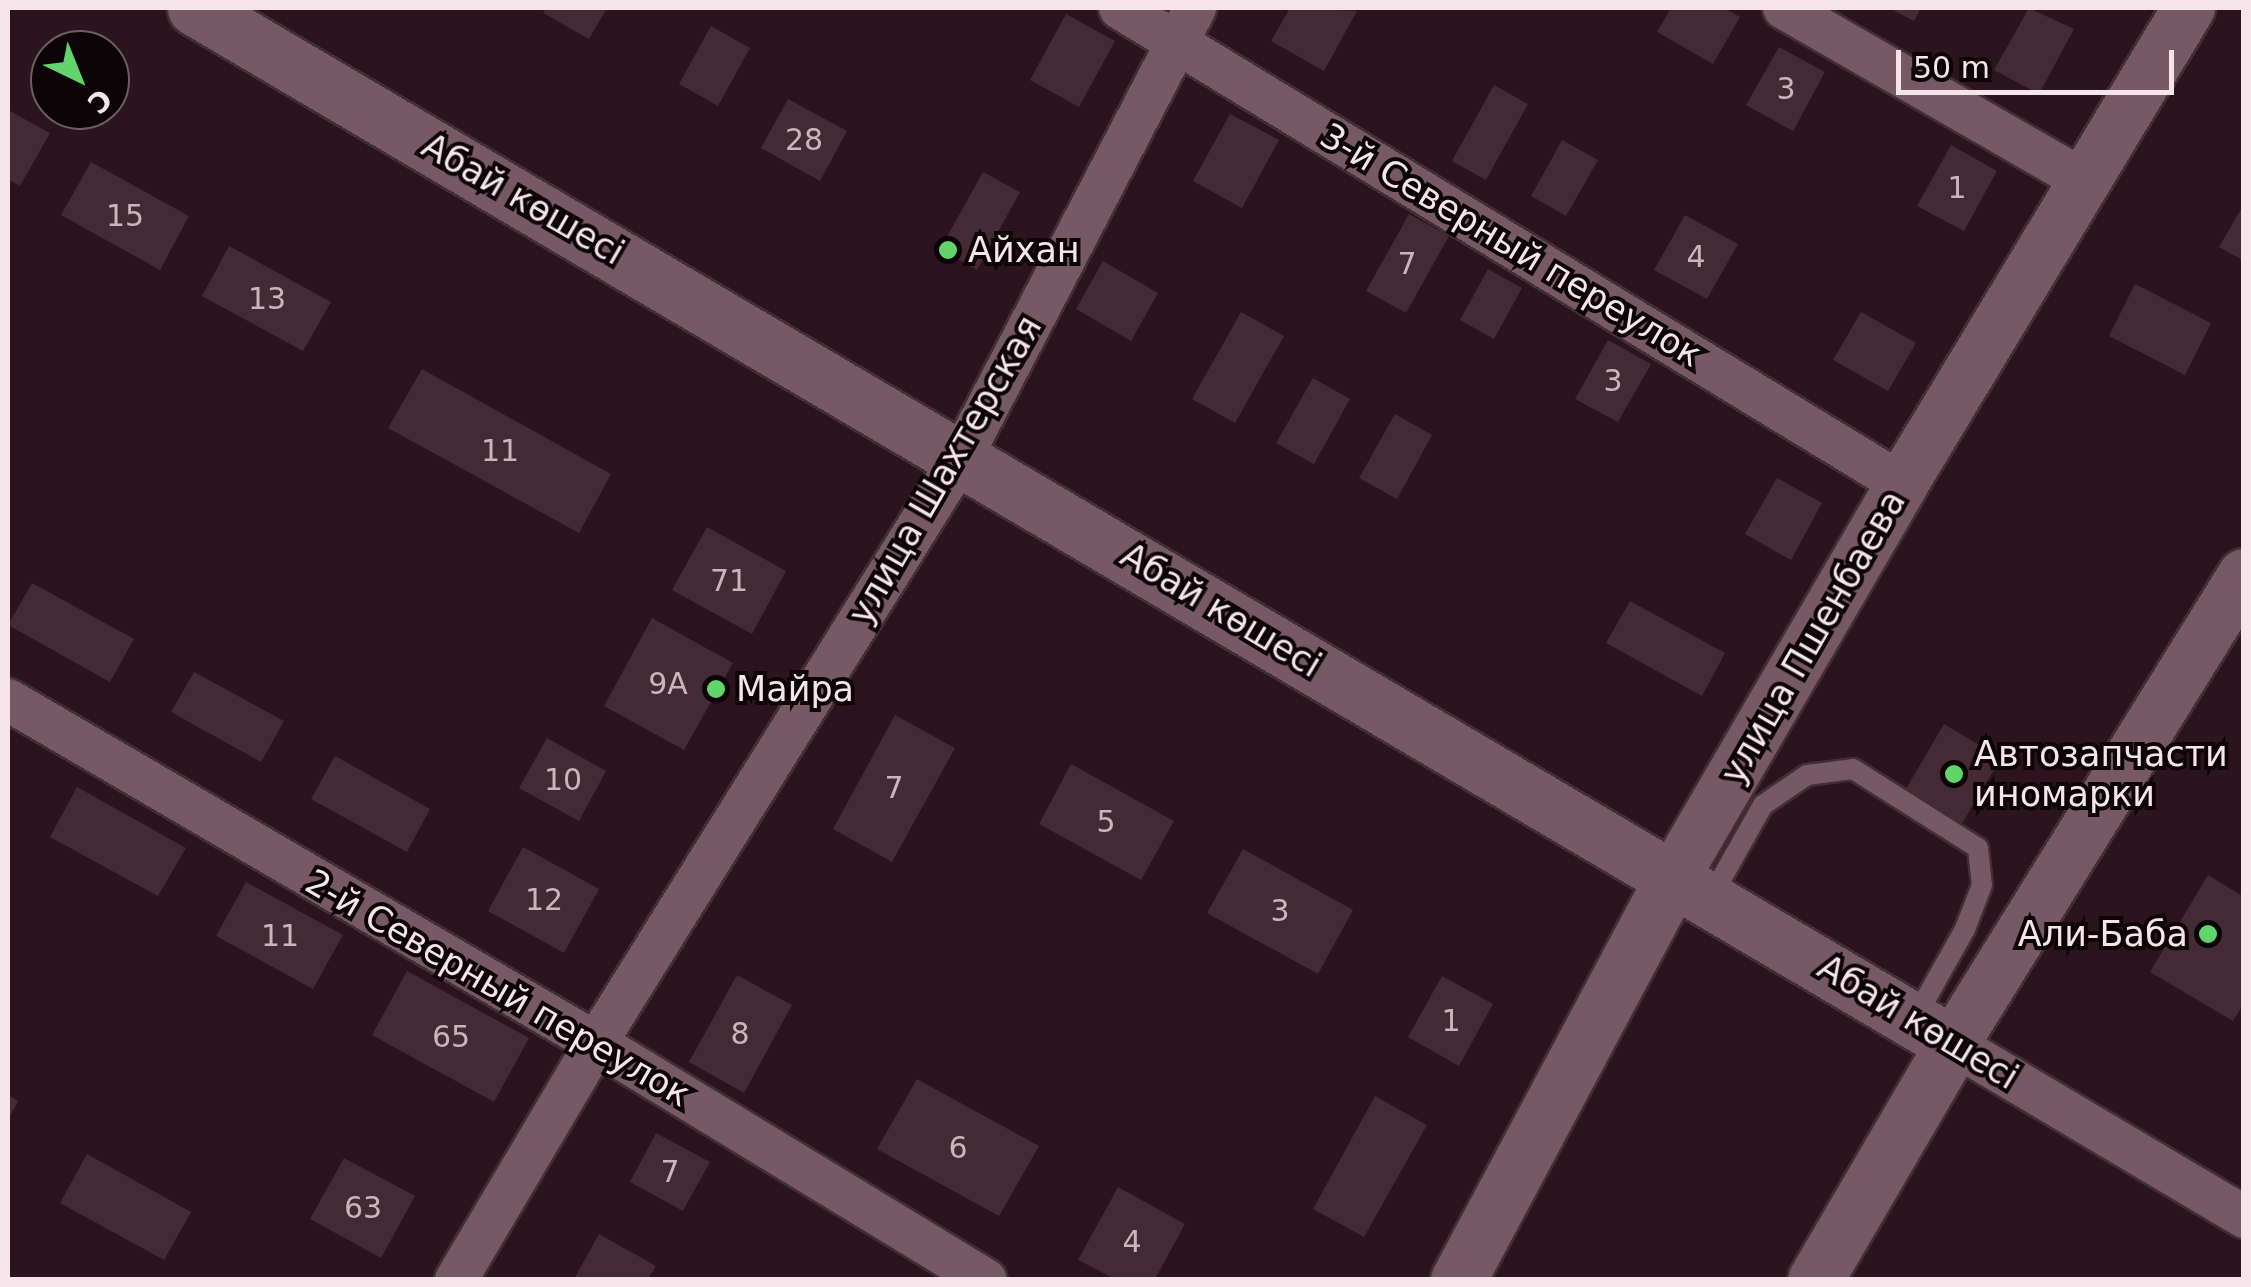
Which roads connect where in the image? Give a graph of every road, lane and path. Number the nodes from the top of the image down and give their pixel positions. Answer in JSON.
{"nodes":[{"id":1,"x":195,"y":8,"type":"edge"},
{"id":2,"x":1120,"y":8,"type":"edge"},
{"id":3,"x":1784,"y":8,"type":"edge"},
{"id":4,"x":2189,"y":8,"type":"edge"},
{"id":5,"x":252,"y":22,"type":"edge"},
{"id":6,"x":1186,"y":24,"type":"edge"},
{"id":7,"x":2083,"y":180,"type":"junction"},
{"id":8,"x":962,"y":456,"type":"junction"},
{"id":9,"x":1902,"y":484,"type":"junction"},
{"id":10,"x":2244,"y":574,"type":"edge"},
{"id":11,"x":8,"y":700,"type":"edge"},
{"id":12,"x":1692,"y":888,"type":"junction"},
{"id":13,"x":1934,"y":1031,"type":"junction"},
{"id":14,"x":596,"y":1043,"type":"junction"},
{"id":15,"x":2244,"y":1217,"type":"edge"},
{"id":16,"x":456,"y":1280,"type":"edge"},
{"id":17,"x":986,"y":1280,"type":"edge"},
{"id":18,"x":1458,"y":1280,"type":"edge"},
{"id":19,"x":1815,"y":1280,"type":"edge"}],
"edges":[{"from":1,"to":5,"type":"main road","name":"Абай көшесі"},
{"from":2,"to":6,"type":"street","name":"3-й Северный переулок"},
{"from":3,"to":7,"type":"street"},
{"from":4,"to":7,"type":"street","name":"улица Пшенбаева"},
{"from":5,"to":8,"type":"main road","name":"Абай көшесі"},
{"from":6,"to":8,"type":"street","name":"улица Шахтерская"},
{"from":6,"to":9,"type":"street","name":"3-й Северный переулок"},
{"from":7,"to":9,"type":"street","name":"улица Пшенбаева"},
{"from":8,"to":12,"type":"main road","name":"Абай көшесі"},
{"from":8,"to":14,"type":"street","name":"улица Шахтерская"},
{"from":9,"to":12,"type":"street","name":"улица Пшенбаева"},
{"from":10,"to":13,"type":"street"},
{"from":11,"to":14,"type":"street","name":"2-й Северный переулок"},
{"from":12,"to":13,"type":"main road","name":"Абай көшесі"},
{"from":12,"to":13,"type":"lane"},
{"from":12,"to":18,"type":"main road","name":"улица Пшенбаева"},
{"from":13,"to":15,"type":"street","name":"Абай көшесі"},
{"from":13,"to":19,"type":"main road"},
{"from":14,"to":16,"type":"street","name":"улица Шахтерская"},
{"from":14,"to":17,"type":"street","name":"2-й Северный переулок"}]}
